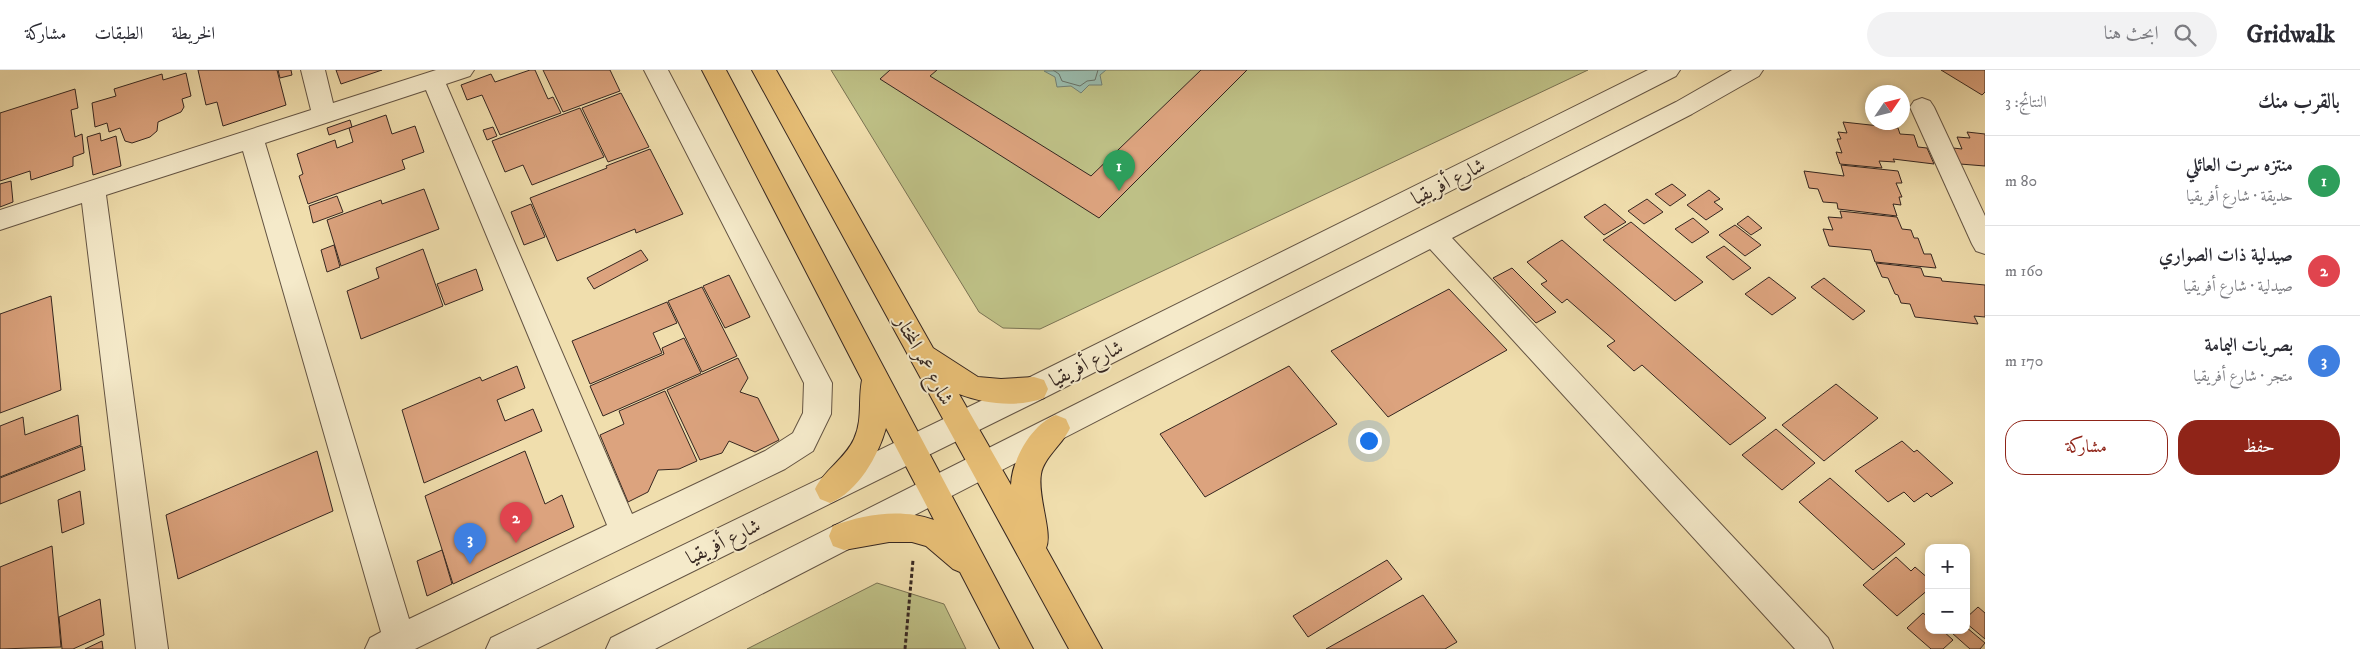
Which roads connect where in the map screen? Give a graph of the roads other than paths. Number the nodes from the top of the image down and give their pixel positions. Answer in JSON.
{"nodes":[{"id":1,"x":313,"y":70,"type":"edge"},
{"id":2,"x":462,"y":70,"type":"edge"},
{"id":3,"x":656,"y":70,"type":"edge"},
{"id":4,"x":714,"y":70,"type":"edge"},
{"id":5,"x":764,"y":70,"type":"edge"},
{"id":6,"x":1668,"y":70,"type":"edge"},
{"id":7,"x":1751,"y":70,"type":"edge"},
{"id":8,"x":433,"y":80,"type":"junction"},
{"id":9,"x":1922,"y":107,"type":"dead end"},
{"id":10,"x":324,"y":115,"type":"junction"},
{"id":11,"x":251,"y":138,"type":"junction"},
{"id":12,"x":94,"y":190,"type":"junction"},
{"id":13,"x":0,"y":220,"type":"edge"},
{"id":14,"x":1434,"y":236,"type":"junction"},
{"id":15,"x":1985,"y":244,"type":"edge"},
{"id":16,"x":909,"y":331,"type":"junction"},
{"id":17,"x":875,"y":378,"type":"junction"},
{"id":18,"x":1034,"y":389,"type":"junction"},
{"id":19,"x":961,"y":425,"type":"junction"},
{"id":20,"x":1056,"y":428,"type":"junction"},
{"id":21,"x":912,"y":449,"type":"junction"},
{"id":22,"x":983,"y":465,"type":"junction"},
{"id":23,"x":830,"y":489,"type":"junction"},
{"id":24,"x":933,"y":490,"type":"junction"},
{"id":25,"x":625,"y":532,"type":"junction"},
{"id":26,"x":844,"y":536,"type":"junction"},
{"id":27,"x":1038,"y":562,"type":"junction"},
{"id":28,"x":979,"y":578,"type":"junction"},
{"id":29,"x":390,"y":644,"type":"edge"},
{"id":30,"x":152,"y":649,"type":"edge"},
{"id":31,"x":502,"y":649,"type":"edge"},
{"id":32,"x":622,"y":649,"type":"edge"},
{"id":33,"x":1017,"y":649,"type":"edge"},
{"id":34,"x":1086,"y":649,"type":"edge"},
{"id":35,"x":1817,"y":649,"type":"edge"}],
"edges":[{"from":1,"to":10,"type":"street"},
{"from":2,"to":8,"type":"street"},
{"from":3,"to":25,"type":"street"},
{"from":4,"to":17,"type":"main road"},
{"from":5,"to":16,"type":"main road","name":"شارع عمر المختار"},
{"from":6,"to":18,"type":"street","name":"شارع أفريقيا"},
{"from":7,"to":14,"type":"street"},
{"from":8,"to":10,"type":"street"},
{"from":8,"to":25,"type":"street"},
{"from":9,"to":15,"type":"street"},
{"from":10,"to":11,"type":"street"},
{"from":11,"to":12,"type":"street"},
{"from":11,"to":29,"type":"street"},
{"from":12,"to":13,"type":"street"},
{"from":12,"to":30,"type":"street"},
{"from":14,"to":20,"type":"street"},
{"from":14,"to":35,"type":"street"},
{"from":16,"to":18,"type":"main road"},
{"from":16,"to":19,"type":"main road","name":"شارع عمر المختار"},
{"from":17,"to":21,"type":"main road"},
{"from":17,"to":23,"type":"main road"},
{"from":18,"to":19,"type":"street","name":"شارع أفريقيا"},
{"from":19,"to":21,"type":"street","name":"شارع أفريقيا"},
{"from":19,"to":22,"type":"main road","name":"شارع عمر المختار"},
{"from":20,"to":22,"type":"street"},
{"from":20,"to":27,"type":"main road"},
{"from":21,"to":23,"type":"street","name":"شارع أفريقيا"},
{"from":21,"to":24,"type":"main road"},
{"from":22,"to":24,"type":"street"},
{"from":22,"to":27,"type":"main road","name":"شارع عمر المختار"},
{"from":23,"to":31,"type":"street","name":"شارع أفريقيا"},
{"from":24,"to":26,"type":"street"},
{"from":24,"to":28,"type":"main road"},
{"from":25,"to":29,"type":"street"},
{"from":26,"to":28,"type":"main road"},
{"from":26,"to":32,"type":"street"},
{"from":27,"to":34,"type":"main road","name":"شارع عمر المختار"},
{"from":28,"to":33,"type":"main road"}]}
